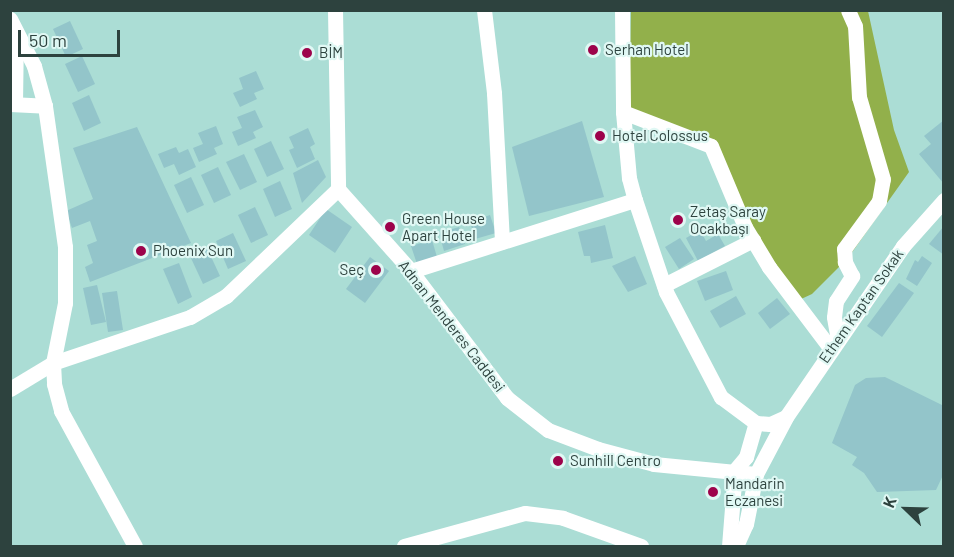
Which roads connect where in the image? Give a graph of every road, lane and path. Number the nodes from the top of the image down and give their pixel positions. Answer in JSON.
{"nodes":[{"id":1,"x":335,"y":10,"type":"edge"},
{"id":2,"x":484,"y":10,"type":"edge"},
{"id":3,"x":622,"y":10,"type":"edge"},
{"id":4,"x":848,"y":10,"type":"edge"},
{"id":5,"x":13,"y":24,"type":"edge"},
{"id":6,"x":13,"y":104,"type":"edge"},
{"id":7,"x":45,"y":106,"type":"junction"},
{"id":8,"x":623,"y":112,"type":"junction"},
{"id":9,"x":338,"y":189,"type":"junction"},
{"id":10,"x":635,"y":200,"type":"junction"},
{"id":11,"x":944,"y":200,"type":"edge"},
{"id":12,"x":753,"y":240,"type":"junction"},
{"id":13,"x":502,"y":242,"type":"junction"},
{"id":14,"x":411,"y":270,"type":"junction"},
{"id":15,"x":664,"y":285,"type":"junction"},
{"id":16,"x":835,"y":345,"type":"junction"},
{"id":17,"x":54,"y":363,"type":"junction"},
{"id":18,"x":10,"y":389,"type":"edge"},
{"id":19,"x":786,"y":417,"type":"junction"},
{"id":20,"x":756,"y":423,"type":"junction"},
{"id":21,"x":735,"y":470,"type":"junction"},
{"id":22,"x":756,"y":474,"type":"junction"},
{"id":23,"x":135,"y":546,"type":"edge"},
{"id":24,"x":404,"y":546,"type":"edge"},
{"id":25,"x":641,"y":546,"type":"edge"},
{"id":26,"x":729,"y":546,"type":"edge"},
{"id":27,"x":736,"y":546,"type":"edge"}],
"edges":[{"from":1,"to":9,"type":"street"},
{"from":2,"to":13,"type":"street"},
{"from":3,"to":8,"type":"street"},
{"from":4,"to":16,"type":"street"},
{"from":5,"to":6,"type":"street"},
{"from":5,"to":7,"type":"street"},
{"from":6,"to":7,"type":"street"},
{"from":7,"to":17,"type":"street"},
{"from":8,"to":10,"type":"street"},
{"from":8,"to":12,"type":"street"},
{"from":9,"to":14,"type":"street","name":"Adnan Menderes Caddesi"},
{"from":9,"to":17,"type":"street"},
{"from":10,"to":13,"type":"street"},
{"from":10,"to":15,"type":"street"},
{"from":11,"to":16,"type":"street","name":"Ethem Kaptan Sokak"},
{"from":12,"to":15,"type":"street"},
{"from":12,"to":16,"type":"street"},
{"from":13,"to":14,"type":"street"},
{"from":14,"to":21,"type":"street","name":"Adnan Menderes Caddesi"},
{"from":15,"to":20,"type":"street"},
{"from":16,"to":19,"type":"street","name":"Ethem Kaptan Sokak"},
{"from":17,"to":18,"type":"street"},
{"from":17,"to":23,"type":"street"},
{"from":19,"to":20,"type":"street"},
{"from":19,"to":22,"type":"street","name":"Ethem Kaptan Sokak"},
{"from":20,"to":21,"type":"street"},
{"from":21,"to":22,"type":"street","name":"Adnan Menderes Caddesi"},
{"from":21,"to":26,"type":"street"},
{"from":22,"to":27,"type":"street","name":"Ethem Kaptan Sokak"},
{"from":24,"to":25,"type":"street"}]}
